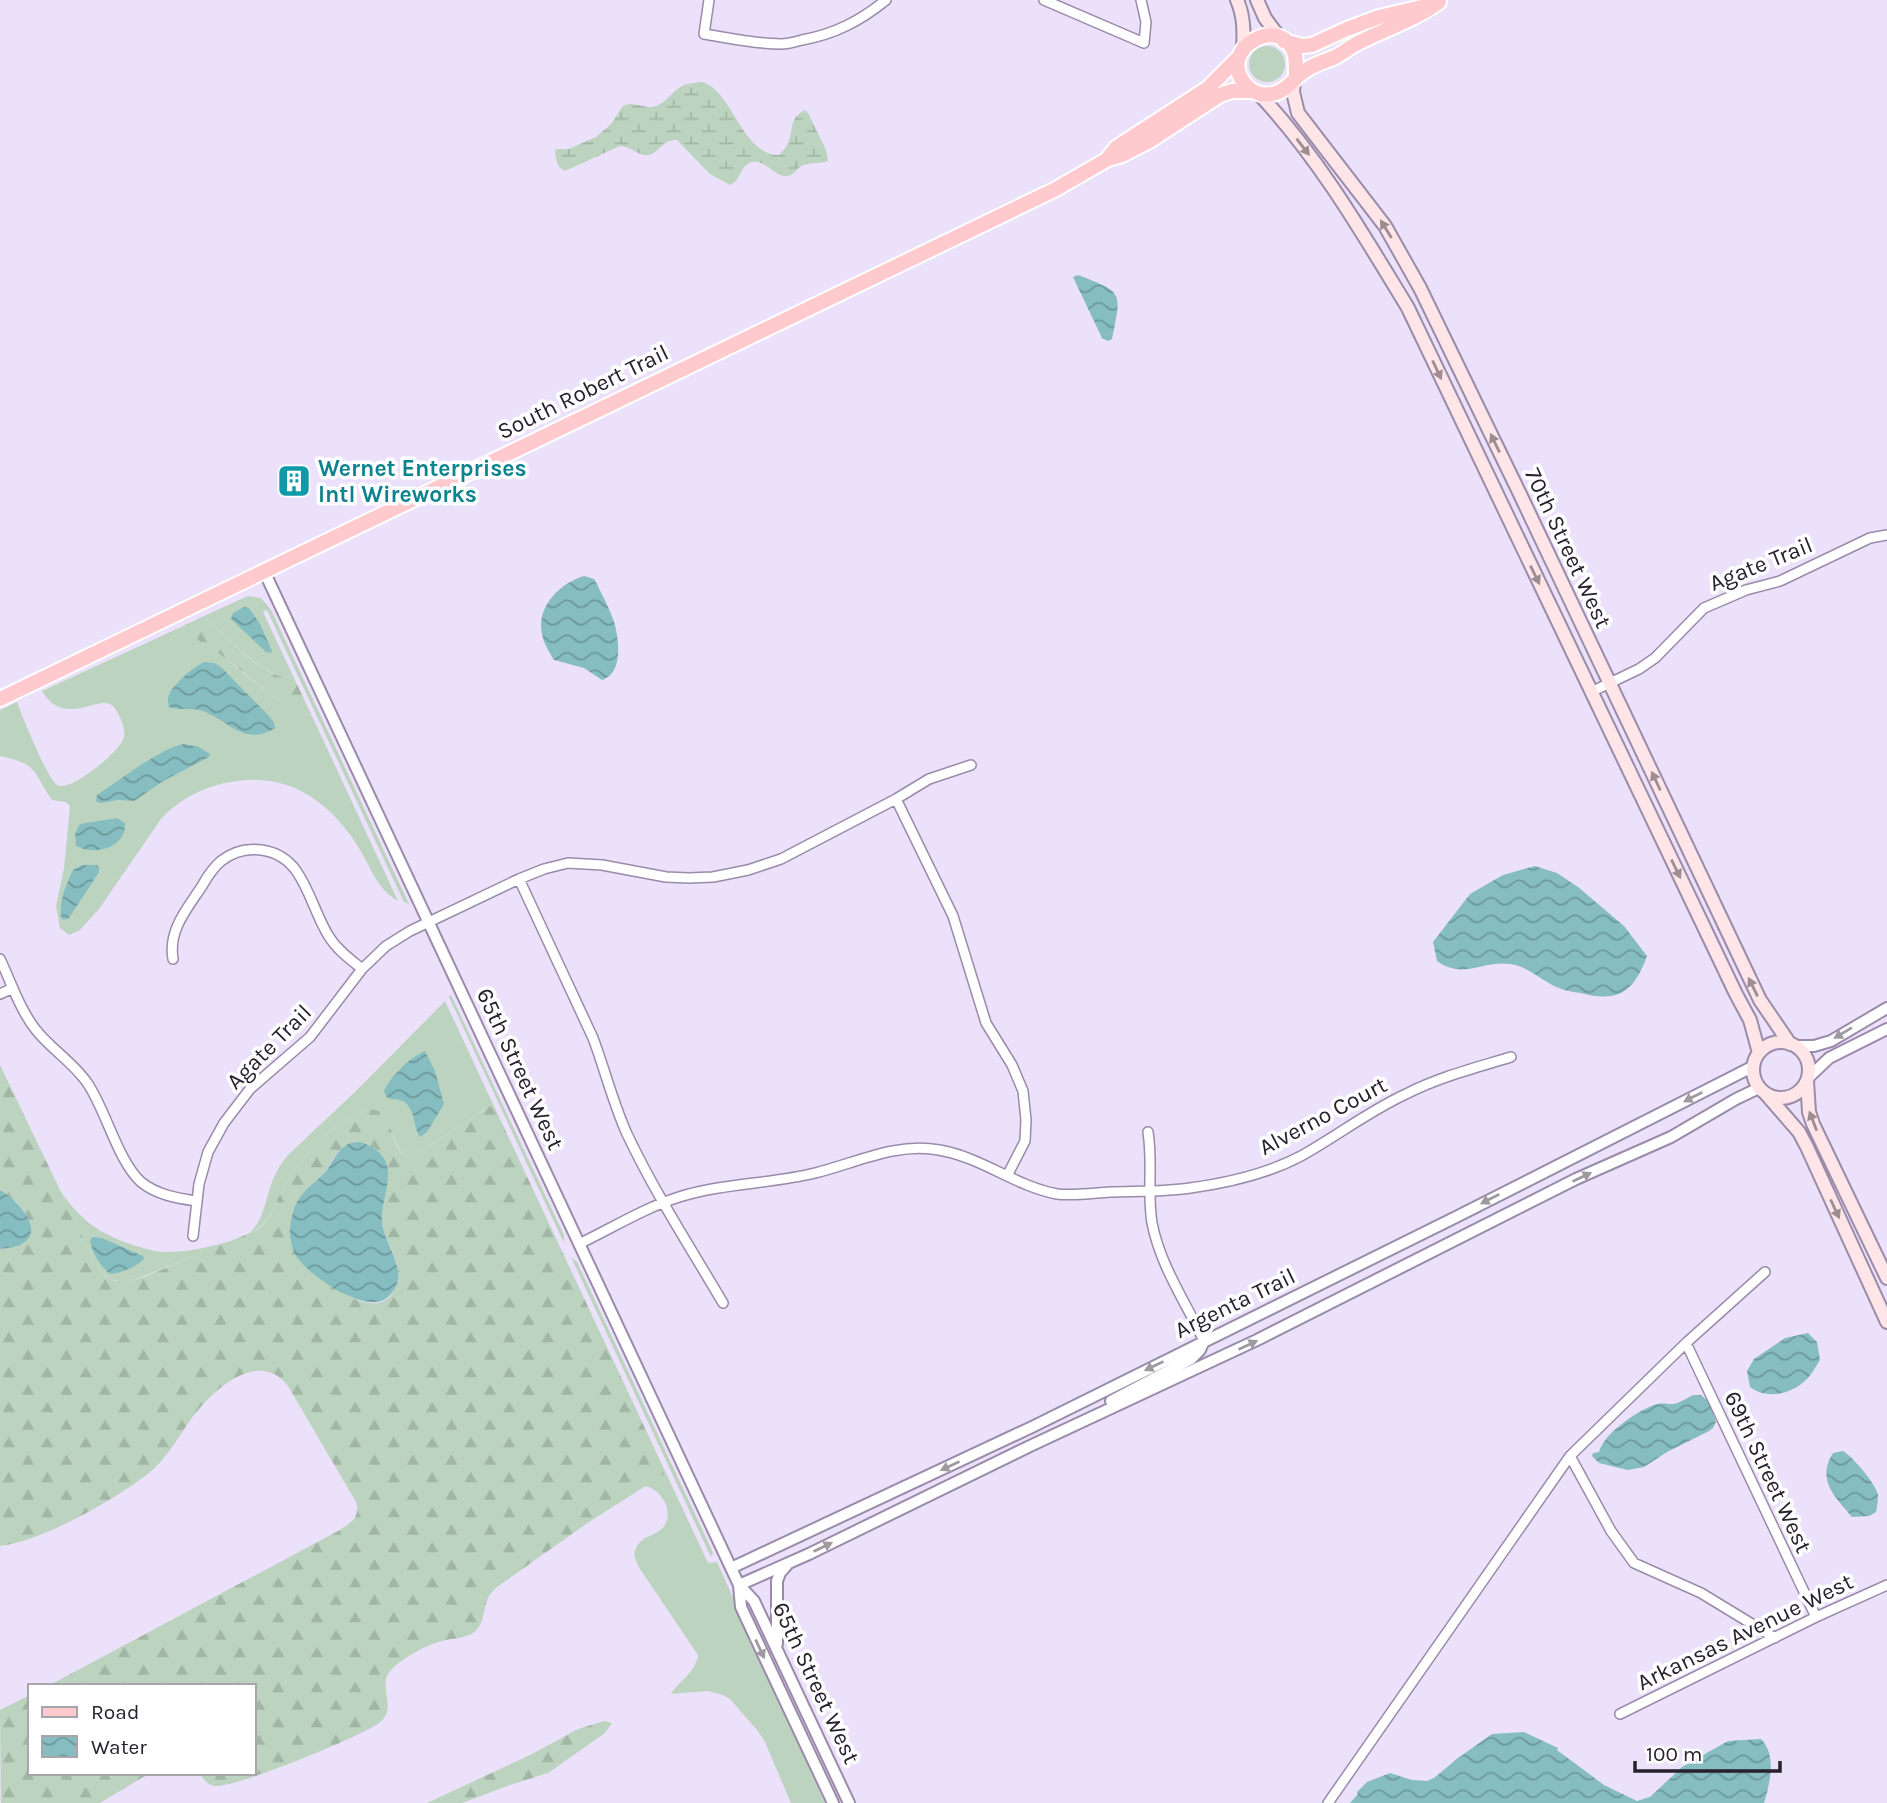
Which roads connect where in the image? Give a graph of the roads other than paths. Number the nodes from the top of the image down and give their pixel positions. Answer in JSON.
{"nodes":[{"id":1,"x":709,"y":0,"type":"edge"},
{"id":2,"x":886,"y":0,"type":"edge"},
{"id":3,"x":1044,"y":0,"type":"edge"},
{"id":4,"x":1141,"y":0,"type":"edge"},
{"id":5,"x":1237,"y":0,"type":"edge"},
{"id":6,"x":1257,"y":0,"type":"edge"},
{"id":7,"x":1442,"y":1,"type":"edge"},
{"id":8,"x":1282,"y":39,"type":"junction"},
{"id":9,"x":1241,"y":53,"type":"junction"},
{"id":10,"x":1295,"y":79,"type":"junction"},
{"id":11,"x":1255,"y":92,"type":"junction"},
{"id":12,"x":1108,"y":159,"type":"junction"},
{"id":13,"x":1887,"y":535,"type":"edge"},
{"id":14,"x":264,"y":571,"type":"junction"},
{"id":15,"x":1610,"y":684,"type":"junction"},
{"id":16,"x":1591,"y":692,"type":"junction"},
{"id":17,"x":0,"y":699,"type":"edge"},
{"id":18,"x":971,"y":765,"type":"dead end"},
{"id":19,"x":896,"y":799,"type":"junction"},
{"id":20,"x":519,"y":879,"type":"junction"},
{"id":21,"x":428,"y":923,"type":"junction"},
{"id":22,"x":0,"y":959,"type":"edge"},
{"id":23,"x":173,"y":959,"type":"dead end"},
{"id":24,"x":362,"y":969,"type":"junction"},
{"id":25,"x":13,"y":988,"type":"junction"},
{"id":26,"x":0,"y":994,"type":"edge"},
{"id":27,"x":1887,"y":1008,"type":"edge"},
{"id":28,"x":1887,"y":1029,"type":"edge"},
{"id":29,"x":1793,"y":1045,"type":"junction"},
{"id":30,"x":1759,"y":1053,"type":"junction"},
{"id":31,"x":1511,"y":1056,"type":"dead end"},
{"id":32,"x":1754,"y":1066,"type":"junction"},
{"id":33,"x":1808,"y":1079,"type":"junction"},
{"id":34,"x":1763,"y":1091,"type":"junction"},
{"id":35,"x":1148,"y":1132,"type":"dead end"},
{"id":36,"x":1007,"y":1176,"type":"junction"},
{"id":37,"x":1149,"y":1190,"type":"junction"},
{"id":38,"x":196,"y":1201,"type":"junction"},
{"id":39,"x":664,"y":1202,"type":"junction"},
{"id":40,"x":193,"y":1236,"type":"dead end"},
{"id":41,"x":579,"y":1244,"type":"junction"},
{"id":42,"x":1765,"y":1272,"type":"dead end"},
{"id":43,"x":1887,"y":1278,"type":"edge"},
{"id":44,"x":723,"y":1303,"type":"dead end"},
{"id":45,"x":1887,"y":1322,"type":"edge"},
{"id":46,"x":1204,"y":1341,"type":"junction"},
{"id":47,"x":1686,"y":1343,"type":"junction"},
{"id":48,"x":1080,"y":1423,"type":"junction"},
{"id":49,"x":1570,"y":1457,"type":"junction"},
{"id":50,"x":796,"y":1560,"type":"junction"},
{"id":51,"x":731,"y":1568,"type":"junction"},
{"id":52,"x":739,"y":1585,"type":"junction"},
{"id":53,"x":1887,"y":1585,"type":"edge"},
{"id":54,"x":1816,"y":1617,"type":"junction"},
{"id":55,"x":1775,"y":1638,"type":"junction"},
{"id":56,"x":777,"y":1650,"type":"junction"},
{"id":57,"x":1620,"y":1714,"type":"dead end"},
{"id":58,"x":833,"y":1803,"type":"edge"},
{"id":59,"x":849,"y":1803,"type":"edge"},
{"id":60,"x":1328,"y":1803,"type":"edge"}],
"edges":[{"from":1,"to":2,"type":"street"},
{"from":3,"to":4,"type":"street"},
{"from":5,"to":9,"type":"main road"},
{"from":6,"to":8,"type":"main road"},
{"from":7,"to":8,"type":"main road"},
{"from":7,"to":10,"type":"main road"},
{"from":8,"to":9,"type":"main road"},
{"from":8,"to":10,"type":"main road"},
{"from":9,"to":11,"type":"main road"},
{"from":9,"to":12,"type":"main road","name":"South Robert Trail"},
{"from":10,"to":11,"type":"main road"},
{"from":15,"to":10,"type":"main road","name":"70th Street West","one_way":true},
{"from":11,"to":12,"type":"main road","name":"South Robert Trail"},
{"from":11,"to":16,"type":"main road","name":"70th Street West","one_way":true},
{"from":12,"to":14,"type":"main road","name":"South Robert Trail"},
{"from":13,"to":15,"type":"street","name":"Agate Trail"},
{"from":14,"to":17,"type":"main road","name":"South Robert Trail"},
{"from":14,"to":21,"type":"street","name":"65th Street West"},
{"from":15,"to":16,"type":"street","name":"Agate Trail"},
{"from":29,"to":15,"type":"main road","name":"70th Street West","one_way":true},
{"from":16,"to":30,"type":"main road","name":"70th Street West","one_way":true},
{"from":18,"to":19,"type":"street","name":"Agate Trail"},
{"from":19,"to":20,"type":"street","name":"Agate Trail"},
{"from":19,"to":36,"type":"street"},
{"from":20,"to":21,"type":"street","name":"Agate Trail"},
{"from":20,"to":39,"type":"street"},
{"from":21,"to":24,"type":"street","name":"Agate Trail"},
{"from":21,"to":41,"type":"street","name":"65th Street West"},
{"from":22,"to":25,"type":"street"},
{"from":23,"to":24,"type":"street"},
{"from":24,"to":38,"type":"street","name":"Agate Trail"},
{"from":25,"to":26,"type":"street"},
{"from":25,"to":38,"type":"street"},
{"from":27,"to":29,"type":"street","one_way":true},
{"from":28,"to":33,"type":"street"},
{"from":29,"to":30,"type":"main road"},
{"from":29,"to":33,"type":"main road"},
{"from":30,"to":32,"type":"main road"},
{"from":31,"to":37,"type":"street","name":"Alverno Court"},
{"from":32,"to":34,"type":"main road"},
{"from":32,"to":46,"type":"street","name":"Argenta Trail","one_way":true},
{"from":33,"to":34,"type":"main road"},
{"from":43,"to":33,"type":"main road","one_way":true},
{"from":34,"to":45,"type":"main road","one_way":true},
{"from":48,"to":34,"type":"street","name":"Argenta Trail","one_way":true},
{"from":35,"to":37,"type":"street"},
{"from":36,"to":37,"type":"street","name":"Alverno Court"},
{"from":36,"to":39,"type":"street","name":"Alverno Court"},
{"from":37,"to":46,"type":"street"},
{"from":38,"to":40,"type":"street","name":"Agate Trail"},
{"from":39,"to":41,"type":"street","name":"Alverno Court"},
{"from":39,"to":44,"type":"street"},
{"from":41,"to":51,"type":"street","name":"65th Street West"},
{"from":42,"to":47,"type":"street"},
{"from":46,"to":48,"type":"street"},
{"from":46,"to":51,"type":"street","name":"Argenta Trail","one_way":true},
{"from":47,"to":49,"type":"street"},
{"from":47,"to":54,"type":"street","name":"69th Street West"},
{"from":50,"to":48,"type":"street","name":"Argenta Trail","one_way":true},
{"from":49,"to":55,"type":"street"},
{"from":49,"to":60,"type":"street"},
{"from":50,"to":52,"type":"street","name":"Argenta Trail"},
{"from":50,"to":56,"type":"street"},
{"from":51,"to":52,"type":"street","name":"65th Street West"},
{"from":52,"to":56,"type":"street","name":"65th Street West"},
{"from":52,"to":58,"type":"street","name":"65th Street West","one_way":true},
{"from":53,"to":54,"type":"street","name":"Arkansas Avenue West"},
{"from":54,"to":55,"type":"street","name":"Arkansas Avenue West"},
{"from":55,"to":57,"type":"street","name":"Arkansas Avenue West"},
{"from":56,"to":59,"type":"street","name":"65th Street West"}]}
